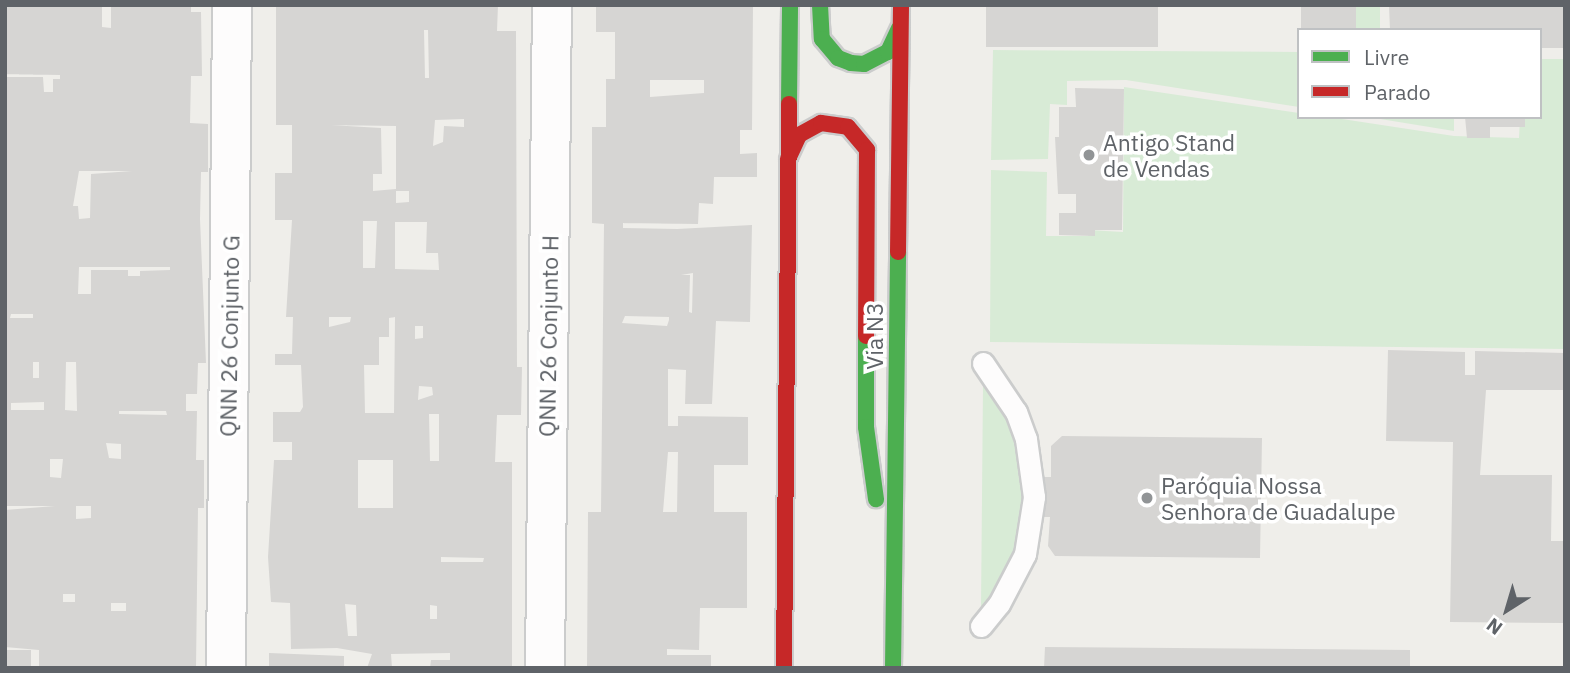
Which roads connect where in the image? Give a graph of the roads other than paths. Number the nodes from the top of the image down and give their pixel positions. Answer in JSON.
{"nodes":[{"id":1,"x":232,"y":5,"type":"edge"},
{"id":2,"x":552,"y":5,"type":"edge"},
{"id":3,"x":790,"y":5,"type":"edge"},
{"id":4,"x":820,"y":5,"type":"edge"},
{"id":5,"x":901,"y":5,"type":"edge"},
{"id":6,"x":899,"y":28,"type":"junction"},
{"id":7,"x":788,"y":159,"type":"junction"},
{"id":8,"x":983,"y":363,"type":"dead end"},
{"id":9,"x":981,"y":626,"type":"dead end"},
{"id":10,"x":894,"y":629,"type":"junction"},
{"id":11,"x":226,"y":668,"type":"edge"},
{"id":12,"x":545,"y":668,"type":"edge"},
{"id":13,"x":784,"y":668,"type":"edge"},
{"id":14,"x":893,"y":668,"type":"edge"}],
"edges":[{"from":1,"to":11,"type":"street","name":"QNN 26 Conjunto G"},
{"from":2,"to":12,"type":"street","name":"QNN 26 Conjunto H"},
{"from":3,"to":7,"type":"main road"},
{"from":4,"to":6,"type":"main road"},
{"from":5,"to":6,"type":"main road","name":"Via N3"},
{"from":6,"to":10,"type":"main road","name":"Via N3"},
{"from":7,"to":10,"type":"main road"},
{"from":7,"to":13,"type":"main road"},
{"from":8,"to":9,"type":"lane"},
{"from":10,"to":14,"type":"main road","name":"Via N3"}]}
